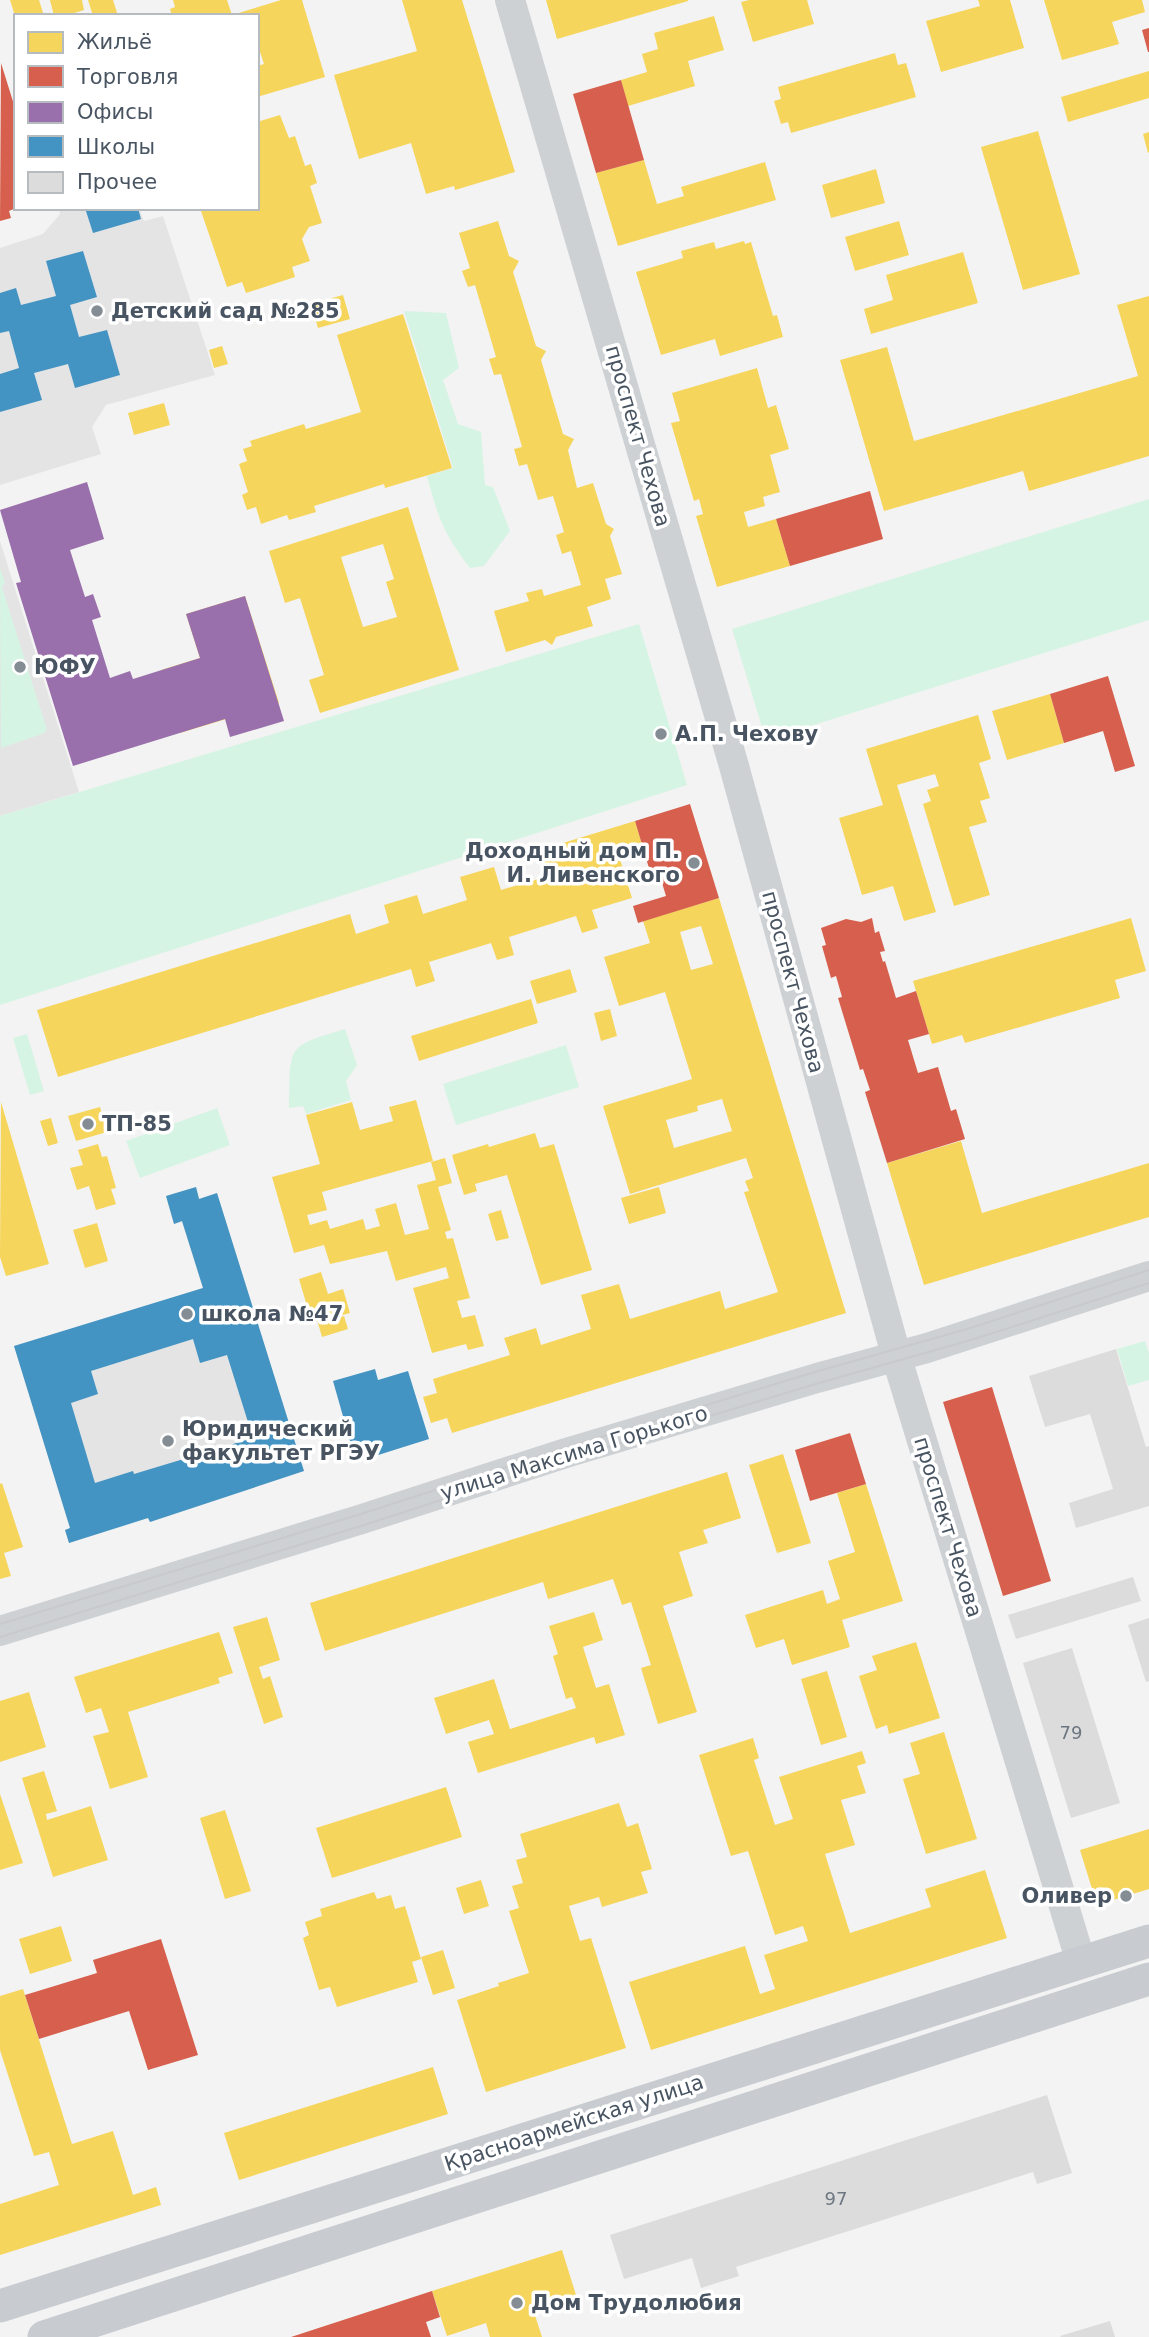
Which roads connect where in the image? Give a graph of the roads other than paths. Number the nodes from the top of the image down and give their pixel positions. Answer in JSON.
{"nodes":[{"id":1,"x":510,"y":0,"type":"edge"},
{"id":2,"x":1149,"y":1276,"type":"edge"},
{"id":3,"x":896,"y":1356,"type":"junction"},
{"id":4,"x":0,"y":1630,"type":"edge"},
{"id":5,"x":1149,"y":1941,"type":"edge"},
{"id":6,"x":1081,"y":1962,"type":"junction"},
{"id":7,"x":1149,"y":1979,"type":"edge"},
{"id":8,"x":0,"y":2306,"type":"edge"},
{"id":9,"x":44,"y":2337,"type":"edge"}],
"edges":[{"from":1,"to":3,"type":"street","name":"проспект Чехова"},
{"from":2,"to":3,"type":"street","name":"улица Максима Горького"},
{"from":3,"to":4,"type":"street","name":"улица Максима Горького"},
{"from":3,"to":6,"type":"street","name":"проспект Чехова"},
{"from":5,"to":6,"type":"main road","name":"Красноармейская улица"},
{"from":6,"to":8,"type":"main road","name":"Красноармейская улица"},
{"from":7,"to":9,"type":"main road","name":"Красноармейская улица"}]}
